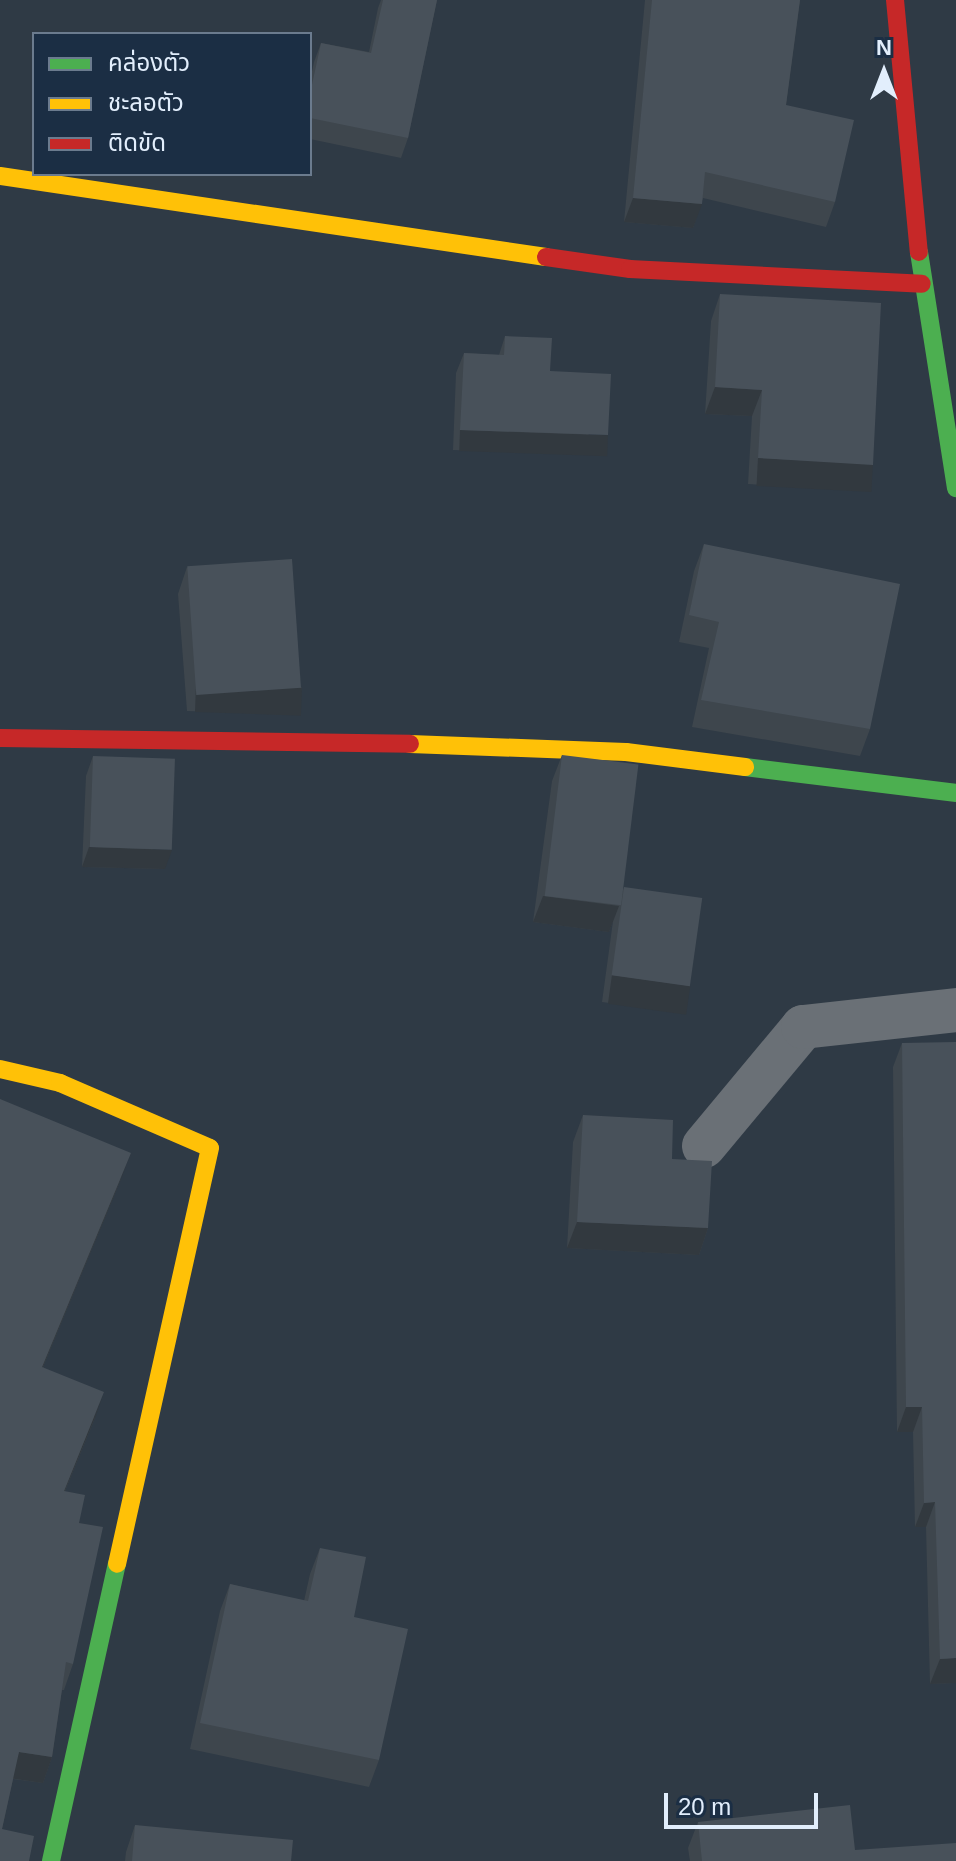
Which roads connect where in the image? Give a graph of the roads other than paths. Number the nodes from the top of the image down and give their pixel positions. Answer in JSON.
{"nodes":[{"id":1,"x":895,"y":0,"type":"edge"},
{"id":2,"x":0,"y":176,"type":"edge"},
{"id":3,"x":922,"y":284,"type":"junction"},
{"id":4,"x":956,"y":488,"type":"edge"},
{"id":5,"x":0,"y":738,"type":"edge"},
{"id":6,"x":956,"y":793,"type":"edge"},
{"id":7,"x":956,"y":1010,"type":"edge"},
{"id":8,"x":0,"y":1069,"type":"edge"},
{"id":9,"x":704,"y":1146,"type":"dead end"},
{"id":10,"x":51,"y":1861,"type":"edge"}],
"edges":[{"from":1,"to":3,"type":"street"},
{"from":2,"to":3,"type":"street"},
{"from":3,"to":4,"type":"street"},
{"from":5,"to":6,"type":"street"},
{"from":7,"to":9,"type":"street"},
{"from":8,"to":10,"type":"street"}]}
